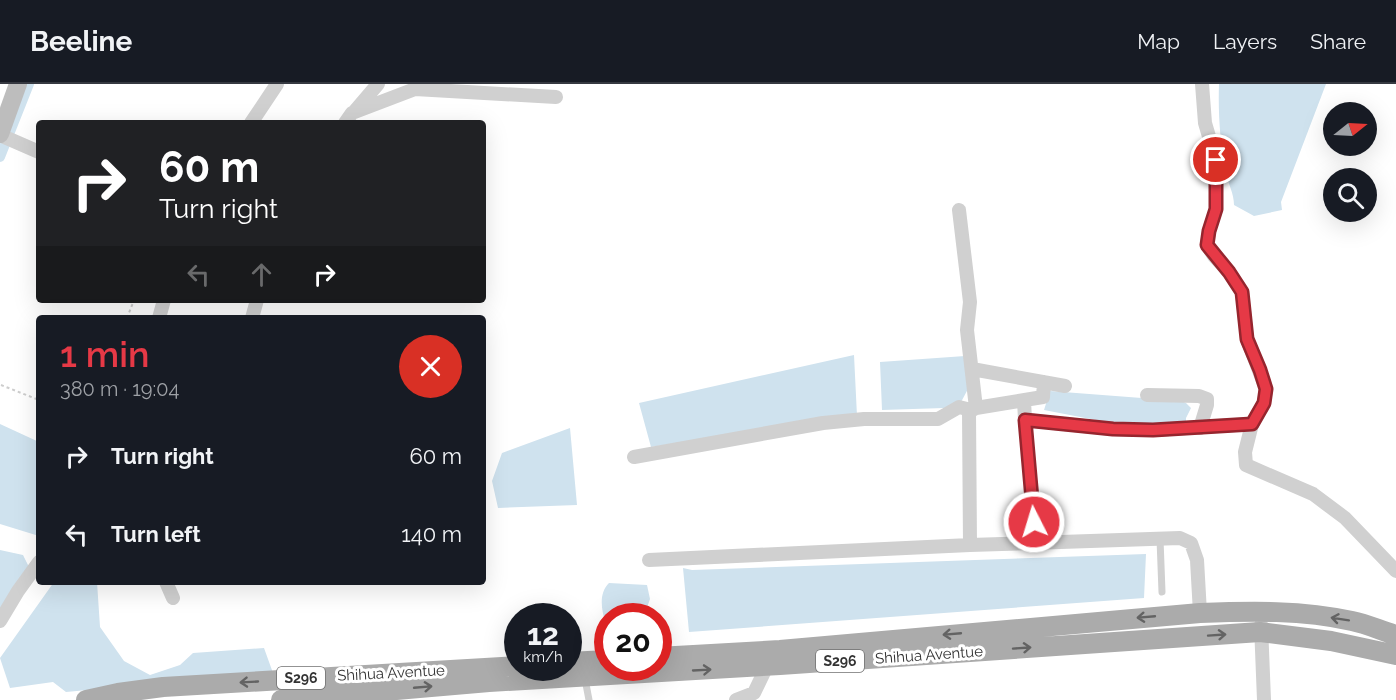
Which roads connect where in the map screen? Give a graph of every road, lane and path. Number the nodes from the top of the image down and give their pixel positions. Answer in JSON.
{"nodes":[{"id":1,"x":18,"y":84,"type":"edge"},
{"id":2,"x":277,"y":84,"type":"edge"},
{"id":3,"x":378,"y":84,"type":"edge"},
{"id":4,"x":1203,"y":84,"type":"edge"},
{"id":5,"x":509,"y":89,"type":"edge"},
{"id":6,"x":556,"y":97,"type":"dead end"},
{"id":7,"x":349,"y":118,"type":"edge"},
{"id":8,"x":253,"y":120,"type":"edge"},
{"id":9,"x":0,"y":135,"type":"edge"},
{"id":10,"x":34,"y":150,"type":"edge"},
{"id":11,"x":959,"y":210,"type":"dead end"},
{"id":12,"x":972,"y":369,"type":"junction"},
{"id":13,"x":1044,"y":382,"type":"junction"},
{"id":14,"x":1,"y":385,"type":"edge"},
{"id":15,"x":1065,"y":386,"type":"dead end"},
{"id":16,"x":1148,"y":395,"type":"dead end"},
{"id":17,"x":36,"y":399,"type":"edge"},
{"id":18,"x":1024,"y":400,"type":"junction"},
{"id":19,"x":973,"y":410,"type":"junction"},
{"id":20,"x":1025,"y":420,"type":"junction"},
{"id":21,"x":1252,"y":424,"type":"junction"},
{"id":22,"x":1200,"y":428,"type":"junction"},
{"id":23,"x":634,"y":457,"type":"dead end"},
{"id":24,"x":1160,"y":539,"type":"junction"},
{"id":25,"x":1036,"y":543,"type":"junction"},
{"id":26,"x":970,"y":545,"type":"junction"},
{"id":27,"x":649,"y":560,"type":"dead end"},
{"id":28,"x":36,"y":566,"type":"edge"},
{"id":29,"x":1396,"y":571,"type":"edge"},
{"id":30,"x":167,"y":585,"type":"edge"},
{"id":31,"x":1162,"y":592,"type":"dead end"},
{"id":32,"x":173,"y":598,"type":"dead end"},
{"id":33,"x":1262,"y":611,"type":"junction"},
{"id":34,"x":1200,"y":613,"type":"junction"},
{"id":35,"x":0,"y":621,"type":"edge"},
{"id":36,"x":1260,"y":632,"type":"junction"},
{"id":37,"x":1396,"y":635,"type":"edge"},
{"id":38,"x":1396,"y":655,"type":"edge"},
{"id":39,"x":672,"y":657,"type":"edge"},
{"id":40,"x":767,"y":658,"type":"junction"},
{"id":41,"x":504,"y":668,"type":"edge"},
{"id":42,"x":584,"y":676,"type":"junction"},
{"id":43,"x":323,"y":691,"type":"edge"},
{"id":44,"x":750,"y":698,"type":"edge"},
{"id":45,"x":86,"y":700,"type":"edge"},
{"id":46,"x":281,"y":700,"type":"edge"},
{"id":47,"x":589,"y":700,"type":"edge"},
{"id":48,"x":736,"y":700,"type":"edge"},
{"id":49,"x":1264,"y":700,"type":"edge"}],
"edges":[{"from":1,"to":9,"type":"street"},
{"from":2,"to":8,"type":"street"},
{"from":3,"to":7,"type":"street"},
{"from":4,"to":21,"type":"street"},
{"from":5,"to":6,"type":"street"},
{"from":5,"to":7,"type":"street"},
{"from":9,"to":10,"type":"street"},
{"from":11,"to":12,"type":"street"},
{"from":12,"to":13,"type":"street"},
{"from":12,"to":19,"type":"street"},
{"from":13,"to":15,"type":"street"},
{"from":13,"to":18,"type":"street"},
{"from":14,"to":17,"type":"path"},
{"from":16,"to":22,"type":"street"},
{"from":18,"to":19,"type":"street"},
{"from":18,"to":20,"type":"street"},
{"from":19,"to":23,"type":"street"},
{"from":19,"to":26,"type":"street"},
{"from":20,"to":22,"type":"street"},
{"from":20,"to":25,"type":"lane"},
{"from":21,"to":22,"type":"street"},
{"from":21,"to":29,"type":"street"},
{"from":24,"to":25,"type":"street"},
{"from":24,"to":31,"type":"lane"},
{"from":24,"to":34,"type":"street"},
{"from":25,"to":26,"type":"street"},
{"from":26,"to":27,"type":"street"},
{"from":28,"to":35,"type":"street"},
{"from":30,"to":32,"type":"street"},
{"from":33,"to":34,"type":"main road","name":"Shihua Aventue","number":"S296"},
{"from":33,"to":36,"type":"street"},
{"from":37,"to":33,"type":"main road","name":"Shihua Aventue","number":"S296","one_way":true},
{"from":34,"to":40,"type":"main road","name":"Shihua Aventue","number":"S296","one_way":true},
{"from":36,"to":38,"type":"main road","name":"Shihua Aventue","number":"S296"},
{"from":40,"to":36,"type":"main road","name":"Shihua Aventue","number":"S296","one_way":true},
{"from":36,"to":49,"type":"street"},
{"from":39,"to":40,"type":"main road","name":"Shihua Aventue","number":"S296"},
{"from":42,"to":40,"type":"main road","name":"Shihua Aventue","number":"S296","one_way":true},
{"from":40,"to":44,"type":"street"},
{"from":41,"to":43,"type":"main road","name":"Shihua Aventue","number":"S296"},
{"from":43,"to":42,"type":"main road","name":"Shihua Aventue","number":"S296","one_way":true},
{"from":42,"to":47,"type":"lane"},
{"from":43,"to":45,"type":"main road","name":"Shihua Aventue","number":"S296","one_way":true},
{"from":43,"to":46,"type":"main road","name":"Shihua Aventue","number":"S296"},
{"from":44,"to":48,"type":"street"}]}
